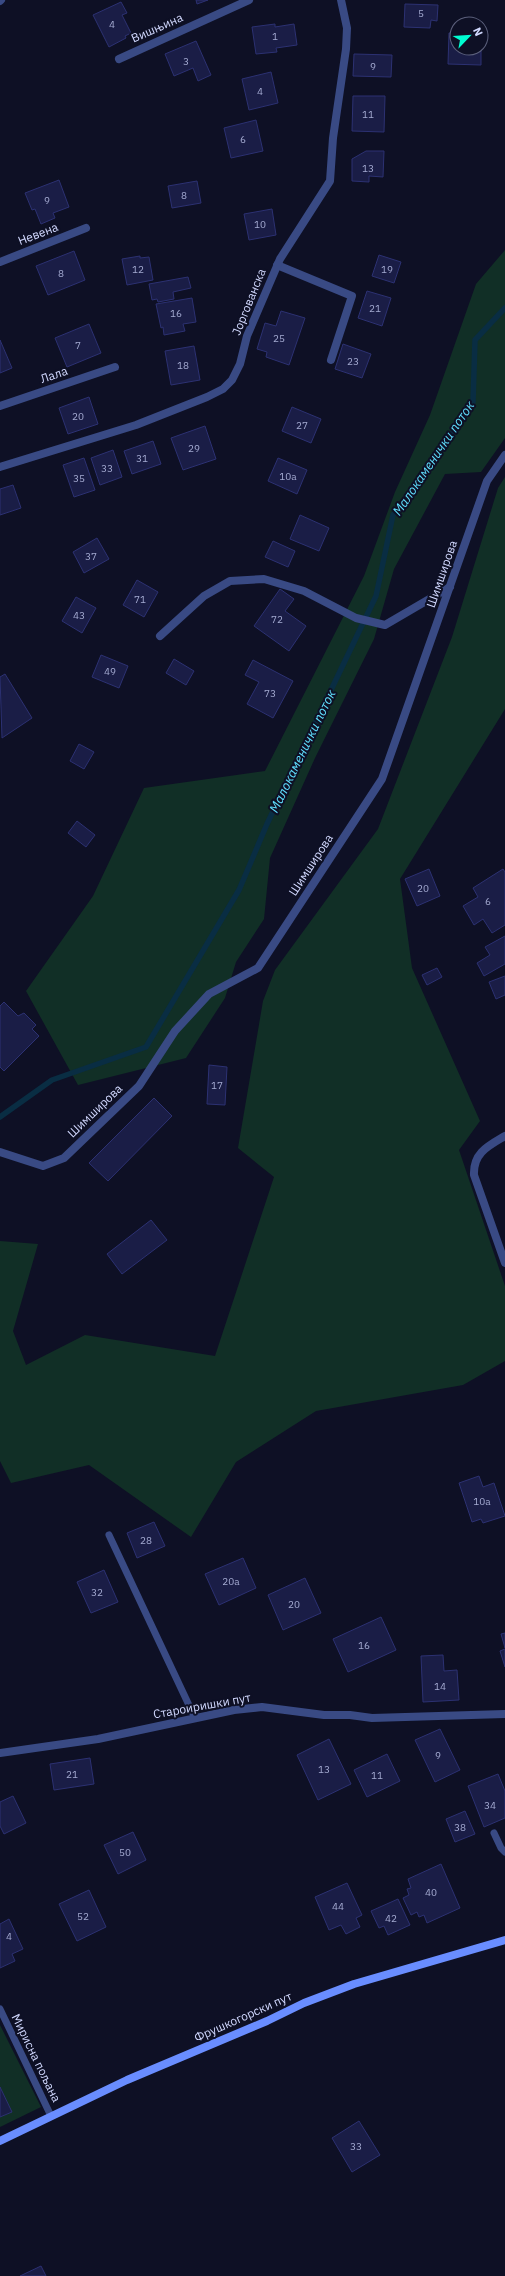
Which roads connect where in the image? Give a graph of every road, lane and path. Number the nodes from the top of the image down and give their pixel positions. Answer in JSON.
{"nodes":[{"id":1,"x":249,"y":0,"type":"edge"},
{"id":2,"x":341,"y":0,"type":"edge"},
{"id":3,"x":119,"y":59,"type":"dead end"},
{"id":4,"x":86,"y":228,"type":"dead end"},
{"id":5,"x":0,"y":262,"type":"edge"},
{"id":6,"x":277,"y":265,"type":"junction"},
{"id":7,"x":331,"y":360,"type":"dead end"},
{"id":8,"x":115,"y":367,"type":"dead end"},
{"id":9,"x":0,"y":406,"type":"edge"},
{"id":10,"x":505,"y":455,"type":"edge"},
{"id":11,"x":0,"y":467,"type":"edge"},
{"id":12,"x":450,"y":587,"type":"junction"},
{"id":13,"x":160,"y":636,"type":"dead end"},
{"id":14,"x":505,"y":1136,"type":"edge"},
{"id":15,"x":0,"y":1152,"type":"edge"},
{"id":16,"x":505,"y":1263,"type":"edge"},
{"id":17,"x":109,"y":1535,"type":"dead end"},
{"id":18,"x":505,"y":1714,"type":"edge"},
{"id":19,"x":195,"y":1718,"type":"junction"},
{"id":20,"x":0,"y":1752,"type":"edge"},
{"id":21,"x":494,"y":1833,"type":"dead end"},
{"id":22,"x":505,"y":1852,"type":"edge"},
{"id":23,"x":505,"y":1940,"type":"edge"},
{"id":24,"x":0,"y":2009,"type":"edge"},
{"id":25,"x":51,"y":2116,"type":"junction"},
{"id":26,"x":0,"y":2141,"type":"edge"}],
"edges":[{"from":1,"to":3,"type":"street","name":"Вишњина"},
{"from":2,"to":6,"type":"street","name":"Јоргованска"},
{"from":4,"to":5,"type":"street","name":"Невена"},
{"from":6,"to":7,"type":"street"},
{"from":6,"to":11,"type":"street","name":"Јоргованска"},
{"from":8,"to":9,"type":"street","name":"Лала"},
{"from":10,"to":12,"type":"street","name":"Шимширова"},
{"from":12,"to":13,"type":"street"},
{"from":12,"to":15,"type":"street","name":"Шимширова"},
{"from":14,"to":16,"type":"street"},
{"from":17,"to":19,"type":"lane"},
{"from":18,"to":19,"type":"street","name":"Староиришки пут"},
{"from":19,"to":20,"type":"street","name":"Староиришки пут"},
{"from":21,"to":22,"type":"lane"},
{"from":23,"to":25,"type":"street","name":"Фрушкогорски пут"},
{"from":24,"to":25,"type":"lane","name":"Мирисна пољана"},
{"from":25,"to":26,"type":"street","name":"Фрушкогорски пут"}]}
